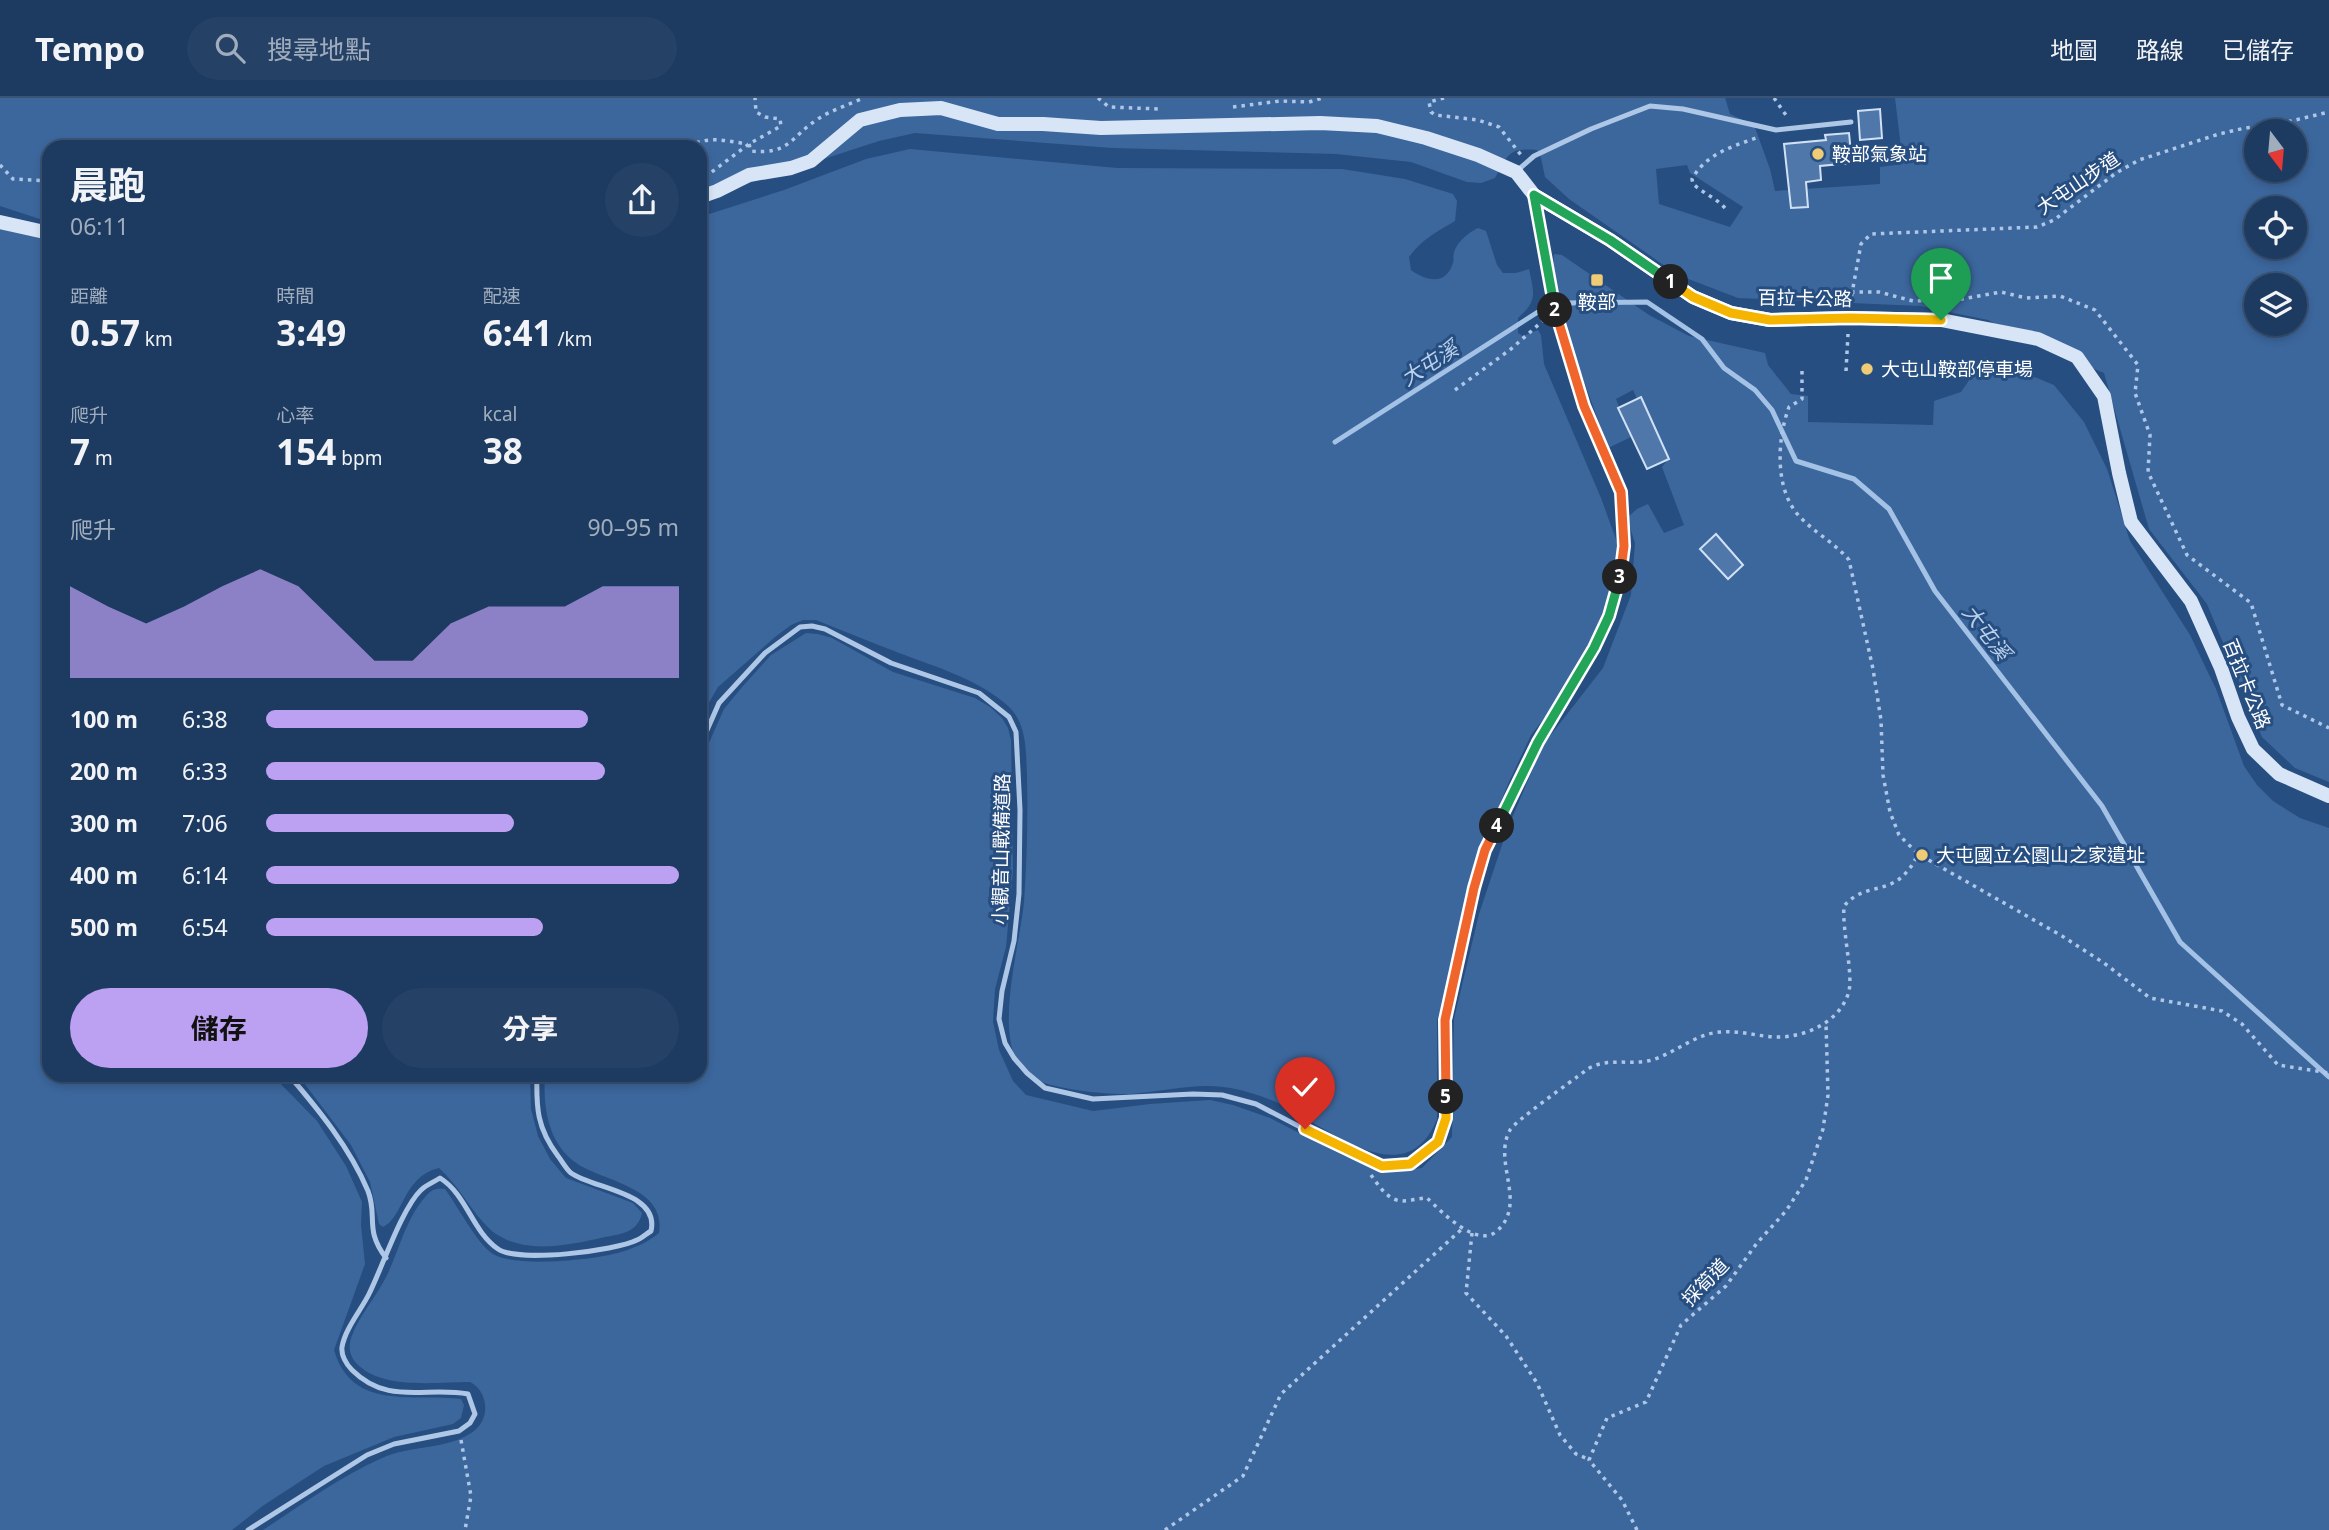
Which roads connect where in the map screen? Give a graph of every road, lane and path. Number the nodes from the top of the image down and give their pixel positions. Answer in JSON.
{"nodes":[{"id":1,"x":755,"y":98,"type":"edge"},
{"id":2,"x":863,"y":98,"type":"edge"},
{"id":3,"x":1098,"y":98,"type":"edge"},
{"id":4,"x":1323,"y":98,"type":"edge"},
{"id":5,"x":1444,"y":98,"type":"edge"},
{"id":6,"x":1774,"y":98,"type":"edge"},
{"id":7,"x":1233,"y":107,"type":"dead end"},
{"id":8,"x":1170,"y":109,"type":"dead end"},
{"id":9,"x":2329,"y":112,"type":"edge"},
{"id":10,"x":1851,"y":122,"type":"dead end"},
{"id":11,"x":1795,"y":128,"type":"junction"},
{"id":12,"x":1776,"y":130,"type":"junction"},
{"id":13,"x":707,"y":140,"type":"edge"},
{"id":14,"x":749,"y":144,"type":"junction"},
{"id":15,"x":1527,"y":162,"type":"junction"},
{"id":16,"x":0,"y":166,"type":"edge"},
{"id":17,"x":1516,"y":172,"type":"junction"},
{"id":18,"x":707,"y":175,"type":"edge"},
{"id":19,"x":707,"y":179,"type":"edge"},
{"id":20,"x":42,"y":181,"type":"edge"},
{"id":21,"x":733,"y":183,"type":"junction"},
{"id":22,"x":707,"y":194,"type":"edge"},
{"id":23,"x":1534,"y":195,"type":"junction"},
{"id":24,"x":1725,"y":208,"type":"dead end"},
{"id":25,"x":0,"y":222,"type":"edge"},
{"id":26,"x":42,"y":231,"type":"edge"},
{"id":27,"x":1552,"y":295,"type":"joint"},
{"id":28,"x":1850,"y":306,"type":"dead end"},
{"id":29,"x":1555,"y":311,"type":"junction"},
{"id":30,"x":1847,"y":342,"type":"dead end"},
{"id":31,"x":1846,"y":370,"type":"dead end"},
{"id":32,"x":1802,"y":371,"type":"dead end"},
{"id":33,"x":1455,"y":390,"type":"dead end"},
{"id":34,"x":707,"y":730,"type":"edge"},
{"id":35,"x":2329,"y":796,"type":"edge"},
{"id":36,"x":1918,"y":854,"type":"junction"},
{"id":37,"x":1826,"y":1023,"type":"junction"},
{"id":38,"x":2329,"y":1073,"type":"edge"},
{"id":39,"x":295,"y":1082,"type":"edge"},
{"id":40,"x":537,"y":1082,"type":"edge"},
{"id":41,"x":1354,"y":1154,"type":"junction"},
{"id":42,"x":1463,"y":1228,"type":"junction"},
{"id":43,"x":1472,"y":1233,"type":"junction"},
{"id":44,"x":386,"y":1258,"type":"junction"},
{"id":45,"x":459,"y":1431,"type":"junction"},
{"id":46,"x":1589,"y":1460,"type":"junction"},
{"id":47,"x":248,"y":1530,"type":"edge"},
{"id":48,"x":465,"y":1530,"type":"edge"},
{"id":49,"x":1165,"y":1530,"type":"edge"},
{"id":50,"x":1637,"y":1530,"type":"edge"}],
"edges":[{"from":1,"to":14,"type":"path"},
{"from":2,"to":14,"type":"path"},
{"from":3,"to":8,"type":"path"},
{"from":4,"to":7,"type":"path"},
{"from":5,"to":15,"type":"path"},
{"from":6,"to":11,"type":"path"},
{"from":9,"to":28,"type":"path","name":"大屯山步道"},
{"from":10,"to":11,"type":"lane"},
{"from":11,"to":12,"type":"lane"},
{"from":12,"to":15,"type":"lane"},
{"from":12,"to":24,"type":"path"},
{"from":13,"to":14,"type":"path"},
{"from":14,"to":18,"type":"path"},
{"from":15,"to":17,"type":"lane"},
{"from":16,"to":20,"type":"path"},
{"from":17,"to":21,"type":"main road","name":"百拉卡公路"},
{"from":17,"to":23,"type":"main road","name":"百拉卡公路"},
{"from":19,"to":21,"type":"path"},
{"from":21,"to":22,"type":"main road","name":"百拉卡公路"},
{"from":23,"to":27,"type":"street"},
{"from":23,"to":35,"type":"main road","name":"百拉卡公路"},
{"from":25,"to":26,"type":"main road"},
{"from":27,"to":29,"type":"lane","name":"小觀音山戰備道路"},
{"from":29,"to":33,"type":"path"},
{"from":29,"to":41,"type":"lane","name":"小觀音山戰備道路"},
{"from":30,"to":31,"type":"path"},
{"from":32,"to":36,"type":"path"},
{"from":34,"to":41,"type":"lane","name":"小觀音山戰備道路"},
{"from":36,"to":37,"type":"path"},
{"from":36,"to":38,"type":"path"},
{"from":37,"to":43,"type":"path"},
{"from":37,"to":46,"type":"path","name":"採筍道"},
{"from":39,"to":44,"type":"lane"},
{"from":40,"to":44,"type":"lane"},
{"from":41,"to":42,"type":"path"},
{"from":42,"to":43,"type":"path"},
{"from":42,"to":49,"type":"path"},
{"from":43,"to":46,"type":"path"},
{"from":44,"to":45,"type":"lane"},
{"from":45,"to":47,"type":"lane"},
{"from":45,"to":48,"type":"path"},
{"from":46,"to":50,"type":"path"}]}
